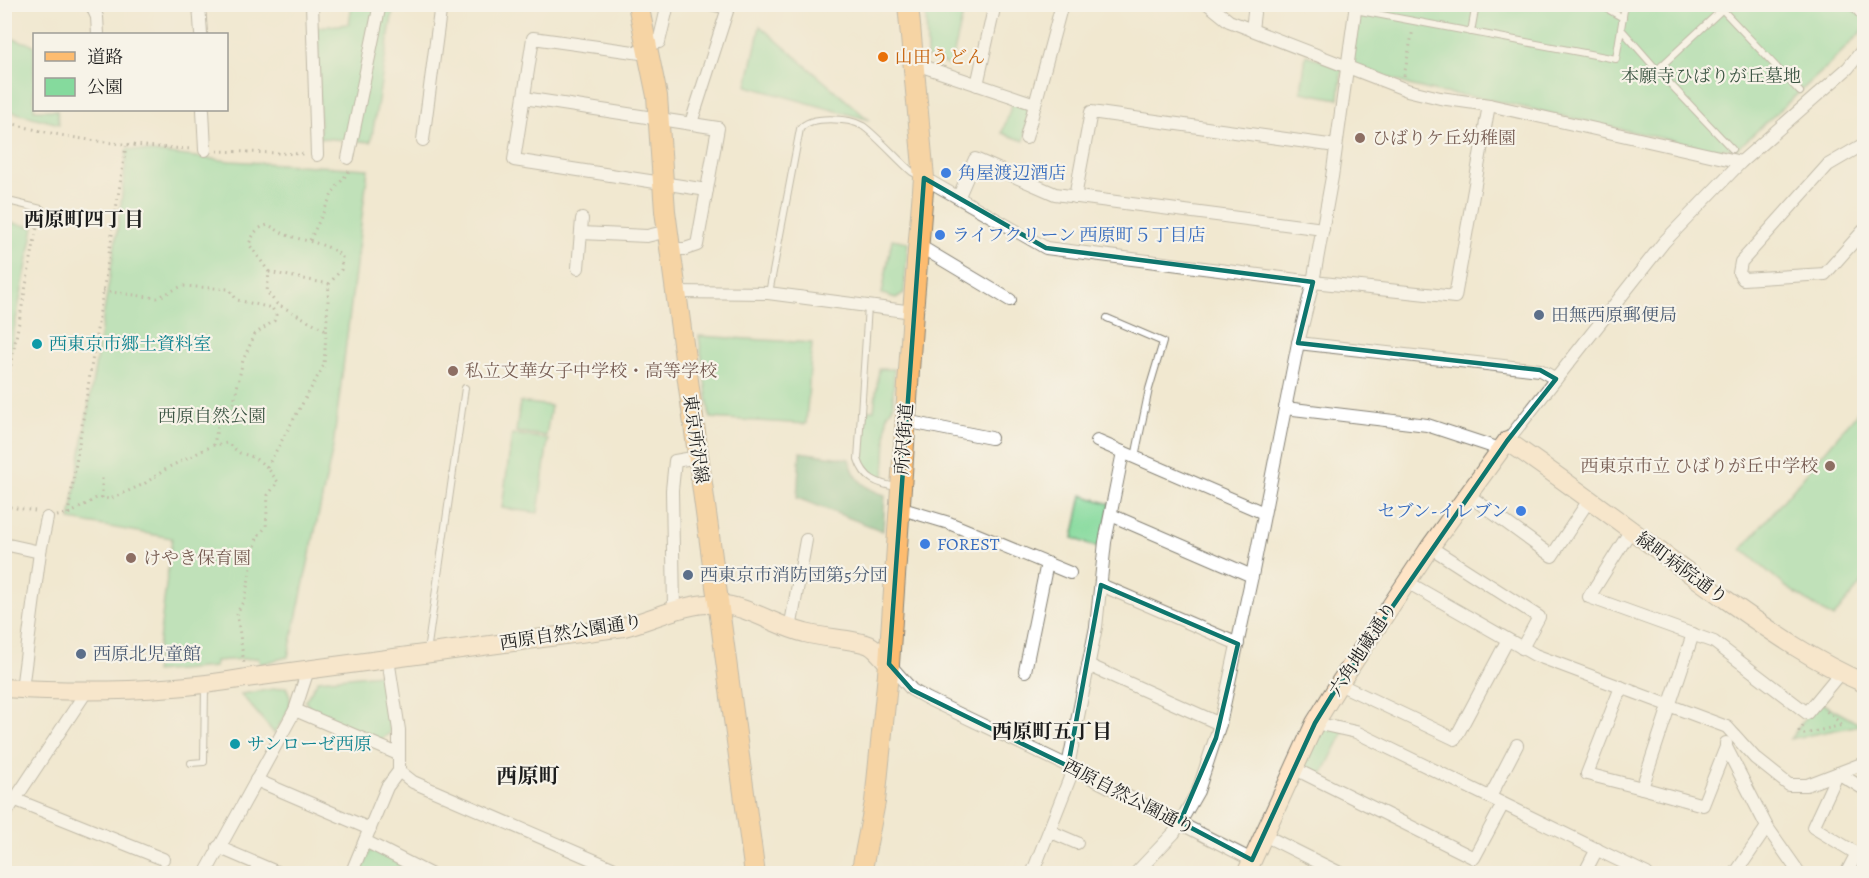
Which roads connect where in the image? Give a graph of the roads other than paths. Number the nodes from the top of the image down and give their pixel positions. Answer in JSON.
{"nodes":[{"id":1,"x":91,"y":4,"type":"edge"},
{"id":2,"x":199,"y":4,"type":"edge"},
{"id":3,"x":312,"y":4,"type":"edge"},
{"id":4,"x":380,"y":4,"type":"edge"},
{"id":5,"x":441,"y":4,"type":"edge"},
{"id":6,"x":638,"y":4,"type":"edge"},
{"id":7,"x":668,"y":4,"type":"edge"},
{"id":8,"x":710,"y":4,"type":"edge"},
{"id":9,"x":908,"y":4,"type":"edge"},
{"id":10,"x":995,"y":4,"type":"edge"},
{"id":11,"x":1062,"y":4,"type":"edge"},
{"id":12,"x":1208,"y":4,"type":"edge"},
{"id":13,"x":1255,"y":4,"type":"edge"},
{"id":14,"x":1476,"y":4,"type":"edge"},
{"id":15,"x":1599,"y":4,"type":"edge"},
{"id":16,"x":1625,"y":4,"type":"edge"},
{"id":17,"x":1728,"y":4,"type":"edge"},
{"id":18,"x":1850,"y":4,"type":"edge"},
{"id":19,"x":1356,"y":7,"type":"edge"},
{"id":20,"x":1720,"y":7,"type":"edge"},
{"id":21,"x":1623,"y":18,"type":"junction"},
{"id":22,"x":1864,"y":20,"type":"edge"},
{"id":23,"x":1621,"y":29,"type":"junction"},
{"id":24,"x":1252,"y":30,"type":"junction"},
{"id":25,"x":1472,"y":32,"type":"junction"},
{"id":26,"x":98,"y":33,"type":"edge"},
{"id":27,"x":201,"y":33,"type":"edge"},
{"id":28,"x":1864,"y":48,"type":"edge"},
{"id":29,"x":647,"y":49,"type":"junction"},
{"id":30,"x":912,"y":63,"type":"junction"},
{"id":31,"x":1346,"y":66,"type":"junction"},
{"id":32,"x":1657,"y":70,"type":"junction"},
{"id":33,"x":976,"y":85,"type":"junction"},
{"id":34,"x":1800,"y":92,"type":"dead end"},
{"id":35,"x":524,"y":98,"type":"junction"},
{"id":36,"x":1035,"y":104,"type":"junction"},
{"id":37,"x":1489,"y":105,"type":"junction"},
{"id":38,"x":203,"y":111,"type":"edge"},
{"id":39,"x":659,"y":119,"type":"junction"},
{"id":40,"x":691,"y":123,"type":"junction"},
{"id":41,"x":1026,"y":138,"type":"dead end"},
{"id":42,"x":423,"y":140,"type":"dead end"},
{"id":43,"x":1864,"y":144,"type":"edge"},
{"id":44,"x":1336,"y":146,"type":"junction"},
{"id":45,"x":1732,"y":149,"type":"dead end"},
{"id":46,"x":205,"y":150,"type":"road end"},
{"id":47,"x":316,"y":155,"type":"road end"},
{"id":48,"x":1741,"y":162,"type":"junction"},
{"id":49,"x":349,"y":163,"type":"road end"},
{"id":50,"x":924,"y":178,"type":"junction"},
{"id":51,"x":663,"y":183,"type":"junction"},
{"id":52,"x":707,"y":190,"type":"junction"},
{"id":53,"x":959,"y":196,"type":"junction"},
{"id":54,"x":1075,"y":197,"type":"junction"},
{"id":55,"x":4,"y":200,"type":"edge"},
{"id":56,"x":41,"y":209,"type":"road end"},
{"id":57,"x":582,"y":219,"type":"dead end"},
{"id":58,"x":1323,"y":229,"type":"junction"},
{"id":59,"x":1864,"y":230,"type":"edge"},
{"id":60,"x":581,"y":233,"type":"junction"},
{"id":61,"x":669,"y":240,"type":"junction"},
{"id":62,"x":918,"y":245,"type":"junction"},
{"id":63,"x":578,"y":268,"type":"dead end"},
{"id":64,"x":1313,"y":282,"type":"junction"},
{"id":65,"x":676,"y":292,"type":"junction"},
{"id":66,"x":768,"y":294,"type":"junction"},
{"id":67,"x":1010,"y":300,"type":"dead end"},
{"id":68,"x":868,"y":306,"type":"junction"},
{"id":69,"x":913,"y":312,"type":"junction"},
{"id":70,"x":1107,"y":318,"type":"dead end"},
{"id":71,"x":1298,"y":344,"type":"junction"},
{"id":72,"x":1556,"y":379,"type":"junction"},
{"id":73,"x":465,"y":388,"type":"dead end"},
{"id":74,"x":1285,"y":408,"type":"junction"},
{"id":75,"x":905,"y":421,"type":"junction"},
{"id":76,"x":990,"y":438,"type":"dead end"},
{"id":77,"x":1097,"y":441,"type":"dead end"},
{"id":78,"x":1504,"y":445,"type":"junction"},
{"id":79,"x":1129,"y":455,"type":"junction"},
{"id":80,"x":699,"y":457,"type":"junction"},
{"id":81,"x":901,"y":487,"type":"junction"},
{"id":82,"x":1467,"y":494,"type":"junction"},
{"id":83,"x":1589,"y":500,"type":"junction"},
{"id":84,"x":899,"y":508,"type":"junction"},
{"id":85,"x":1264,"y":513,"type":"junction"},
{"id":86,"x":1111,"y":515,"type":"junction"},
{"id":87,"x":47,"y":518,"type":"road end"},
{"id":88,"x":1630,"y":530,"type":"junction"},
{"id":89,"x":807,"y":540,"type":"dead end"},
{"id":90,"x":4,"y":544,"type":"edge"},
{"id":91,"x":1430,"y":547,"type":"junction"},
{"id":92,"x":40,"y":552,"type":"junction"},
{"id":93,"x":1047,"y":563,"type":"junction"},
{"id":94,"x":1070,"y":573,"type":"dead end"},
{"id":95,"x":1252,"y":576,"type":"junction"},
{"id":96,"x":1407,"y":582,"type":"junction"},
{"id":97,"x":1101,"y":585,"type":"junction"},
{"id":98,"x":717,"y":604,"type":"junction"},
{"id":99,"x":674,"y":609,"type":"junction"},
{"id":100,"x":1022,"y":619,"type":"dead end"},
{"id":101,"x":1035,"y":621,"type":"junction"},
{"id":102,"x":790,"y":629,"type":"junction"},
{"id":103,"x":1693,"y":634,"type":"junction"},
{"id":104,"x":1507,"y":640,"type":"junction"},
{"id":105,"x":1238,"y":644,"type":"junction"},
{"id":106,"x":1522,"y":648,"type":"junction"},
{"id":107,"x":427,"y":653,"type":"junction"},
{"id":108,"x":387,"y":659,"type":"junction"},
{"id":109,"x":889,"y":664,"type":"junction"},
{"id":110,"x":1088,"y":665,"type":"junction"},
{"id":111,"x":308,"y":670,"type":"junction"},
{"id":112,"x":1025,"y":671,"type":"dead end"},
{"id":113,"x":1840,"y":673,"type":"junction"},
{"id":114,"x":1864,"y":683,"type":"edge"},
{"id":115,"x":1339,"y":684,"type":"junction"},
{"id":116,"x":204,"y":685,"type":"junction"},
{"id":117,"x":1621,"y":687,"type":"junction"},
{"id":118,"x":13,"y":689,"type":"edge"},
{"id":119,"x":86,"y":692,"type":"junction"},
{"id":120,"x":1670,"y":704,"type":"junction"},
{"id":121,"x":295,"y":710,"type":"junction"},
{"id":122,"x":1315,"y":723,"type":"junction"},
{"id":123,"x":1220,"y":724,"type":"junction"},
{"id":124,"x":1727,"y":727,"type":"junction"},
{"id":125,"x":1516,"y":745,"type":"dead end"},
{"id":126,"x":1726,"y":747,"type":"junction"},
{"id":127,"x":398,"y":754,"type":"junction"},
{"id":128,"x":191,"y":763,"type":"dead end"},
{"id":129,"x":1864,"y":763,"type":"edge"},
{"id":130,"x":1070,"y":768,"type":"junction"},
{"id":131,"x":1293,"y":768,"type":"junction"},
{"id":132,"x":399,"y":771,"type":"junction"},
{"id":133,"x":1838,"y":773,"type":"junction"},
{"id":134,"x":256,"y":780,"type":"junction"},
{"id":135,"x":1641,"y":788,"type":"junction"},
{"id":136,"x":1864,"y":789,"type":"edge"},
{"id":137,"x":1490,"y":798,"type":"junction"},
{"id":138,"x":15,"y":800,"type":"junction"},
{"id":139,"x":1503,"y":804,"type":"junction"},
{"id":140,"x":4,"y":816,"type":"edge"},
{"id":141,"x":1180,"y":822,"type":"junction"},
{"id":142,"x":1767,"y":827,"type":"junction"},
{"id":143,"x":370,"y":829,"type":"junction"},
{"id":144,"x":1049,"y":831,"type":"junction"},
{"id":145,"x":1262,"y":834,"type":"junction"},
{"id":146,"x":365,"y":841,"type":"junction"},
{"id":147,"x":1077,"y":843,"type":"dead end"},
{"id":148,"x":218,"y":847,"type":"junction"},
{"id":149,"x":1597,"y":849,"type":"junction"},
{"id":150,"x":1861,"y":855,"type":"edge"},
{"id":151,"x":163,"y":859,"type":"dead end"},
{"id":152,"x":1249,"y":867,"type":"edge"},
{"id":153,"x":204,"y":873,"type":"edge"},
{"id":154,"x":281,"y":873,"type":"edge"},
{"id":155,"x":351,"y":873,"type":"edge"},
{"id":156,"x":430,"y":873,"type":"edge"},
{"id":157,"x":617,"y":873,"type":"edge"},
{"id":158,"x":754,"y":873,"type":"edge"},
{"id":159,"x":861,"y":873,"type":"edge"},
{"id":160,"x":1032,"y":873,"type":"edge"},
{"id":161,"x":1135,"y":873,"type":"edge"},
{"id":162,"x":1341,"y":873,"type":"edge"},
{"id":163,"x":1584,"y":873,"type":"edge"},
{"id":164,"x":1647,"y":873,"type":"edge"},
{"id":165,"x":1735,"y":873,"type":"edge"},
{"id":166,"x":1800,"y":873,"type":"edge"},
{"id":167,"x":1846,"y":873,"type":"edge"}],
"edges":[{"from":1,"to":26,"type":"street"},
{"from":2,"to":27,"type":"street"},
{"from":3,"to":47,"type":"street"},
{"from":4,"to":49,"type":"street"},
{"from":5,"to":42,"type":"street"},
{"from":6,"to":29,"type":"main road","name":"東京所沢線"},
{"from":7,"to":29,"type":"street"},
{"from":8,"to":40,"type":"street"},
{"from":9,"to":30,"type":"main road","name":"所沢街道"},
{"from":10,"to":33,"type":"street"},
{"from":11,"to":36,"type":"street"},
{"from":12,"to":24,"type":"street"},
{"from":13,"to":24,"type":"street"},
{"from":14,"to":25,"type":"lane"},
{"from":15,"to":21,"type":"lane"},
{"from":16,"to":21,"type":"lane"},
{"from":17,"to":20,"type":"lane"},
{"from":18,"to":22,"type":"lane"},
{"from":19,"to":25,"type":"lane"},
{"from":19,"to":31,"type":"street"},
{"from":20,"to":32,"type":"lane"},
{"from":20,"to":34,"type":"lane"},
{"from":21,"to":23,"type":"lane"},
{"from":23,"to":25,"type":"lane"},
{"from":23,"to":32,"type":"lane"},
{"from":24,"to":31,"type":"street"},
{"from":28,"to":48,"type":"street"},
{"from":29,"to":35,"type":"street"},
{"from":29,"to":39,"type":"main road","name":"東京所沢線"},
{"from":30,"to":33,"type":"street"},
{"from":30,"to":50,"type":"main road","name":"所沢街道"},
{"from":31,"to":37,"type":"street"},
{"from":31,"to":44,"type":"street"},
{"from":32,"to":45,"type":"lane"},
{"from":33,"to":36,"type":"street"},
{"from":35,"to":39,"type":"street"},
{"from":35,"to":51,"type":"street"},
{"from":36,"to":41,"type":"street"},
{"from":37,"to":48,"type":"street"},
{"from":37,"to":64,"type":"street"},
{"from":38,"to":46,"type":"street"},
{"from":39,"to":40,"type":"street"},
{"from":39,"to":51,"type":"main road","name":"東京所沢線"},
{"from":40,"to":52,"type":"street"},
{"from":43,"to":59,"type":"street"},
{"from":44,"to":54,"type":"street"},
{"from":44,"to":58,"type":"street"},
{"from":48,"to":72,"type":"street"},
{"from":50,"to":53,"type":"street"},
{"from":50,"to":62,"type":"main road","name":"所沢街道"},
{"from":50,"to":66,"type":"lane"},
{"from":51,"to":52,"type":"street"},
{"from":51,"to":61,"type":"main road","name":"東京所沢線"},
{"from":52,"to":61,"type":"street"},
{"from":53,"to":54,"type":"street"},
{"from":53,"to":64,"type":"street"},
{"from":54,"to":58,"type":"street"},
{"from":55,"to":56,"type":"lane"},
{"from":57,"to":60,"type":"street"},
{"from":58,"to":64,"type":"street"},
{"from":60,"to":61,"type":"street"},
{"from":60,"to":63,"type":"street"},
{"from":61,"to":65,"type":"main road","name":"東京所沢線"},
{"from":62,"to":67,"type":"street"},
{"from":62,"to":69,"type":"main road","name":"所沢街道"},
{"from":64,"to":71,"type":"street"},
{"from":65,"to":66,"type":"street"},
{"from":65,"to":80,"type":"main road","name":"東京所沢線"},
{"from":66,"to":68,"type":"street"},
{"from":68,"to":69,"type":"street"},
{"from":68,"to":81,"type":"lane"},
{"from":69,"to":75,"type":"main road","name":"所沢街道"},
{"from":70,"to":79,"type":"lane"},
{"from":71,"to":72,"type":"street"},
{"from":71,"to":74,"type":"street"},
{"from":72,"to":78,"type":"street"},
{"from":73,"to":107,"type":"lane"},
{"from":74,"to":78,"type":"street"},
{"from":74,"to":85,"type":"street"},
{"from":75,"to":76,"type":"street"},
{"from":75,"to":81,"type":"main road","name":"所沢街道"},
{"from":77,"to":79,"type":"street"},
{"from":78,"to":82,"type":"street","name":"六角地蔵通り"},
{"from":78,"to":83,"type":"street","name":"緑町病院通り"},
{"from":79,"to":85,"type":"street"},
{"from":79,"to":86,"type":"street"},
{"from":80,"to":98,"type":"main road","name":"東京所沢線"},
{"from":80,"to":99,"type":"street"},
{"from":81,"to":84,"type":"main road","name":"所沢街道"},
{"from":82,"to":83,"type":"street"},
{"from":82,"to":91,"type":"street","name":"六角地蔵通り"},
{"from":83,"to":88,"type":"street","name":"緑町病院通り"},
{"from":84,"to":93,"type":"street"},
{"from":84,"to":109,"type":"main road","name":"所沢街道"},
{"from":85,"to":95,"type":"street"},
{"from":86,"to":95,"type":"street"},
{"from":86,"to":97,"type":"street"},
{"from":87,"to":92,"type":"street"},
{"from":88,"to":103,"type":"street"},
{"from":88,"to":113,"type":"street","name":"緑町病院通り"},
{"from":89,"to":102,"type":"street"},
{"from":90,"to":92,"type":"street"},
{"from":91,"to":96,"type":"street","name":"六角地蔵通り"},
{"from":91,"to":106,"type":"street"},
{"from":92,"to":118,"type":"street"},
{"from":93,"to":94,"type":"street"},
{"from":93,"to":101,"type":"street"},
{"from":95,"to":105,"type":"street"},
{"from":96,"to":104,"type":"street"},
{"from":96,"to":115,"type":"street","name":"六角地蔵通り"},
{"from":97,"to":105,"type":"street"},
{"from":97,"to":110,"type":"street"},
{"from":98,"to":99,"type":"street","name":"西原自然公園通り"},
{"from":98,"to":102,"type":"street","name":"西原自然公園通り"},
{"from":98,"to":158,"type":"main road","name":"東京所沢線"},
{"from":99,"to":107,"type":"street","name":"西原自然公園通り"},
{"from":100,"to":101,"type":"street"},
{"from":101,"to":112,"type":"street"},
{"from":102,"to":109,"type":"street","name":"西原自然公園通り"},
{"from":103,"to":113,"type":"street"},
{"from":103,"to":120,"type":"street"},
{"from":104,"to":106,"type":"street"},
{"from":104,"to":115,"type":"street"},
{"from":105,"to":123,"type":"street"},
{"from":106,"to":117,"type":"street"},
{"from":107,"to":108,"type":"street","name":"西原自然公園通り"},
{"from":108,"to":111,"type":"street","name":"西原自然公園通り"},
{"from":108,"to":127,"type":"street"},
{"from":109,"to":130,"type":"street","name":"西原自然公園通り"},
{"from":109,"to":159,"type":"main road","name":"所沢街道"},
{"from":110,"to":123,"type":"street"},
{"from":110,"to":130,"type":"street"},
{"from":111,"to":116,"type":"street","name":"西原自然公園通り"},
{"from":111,"to":121,"type":"street"},
{"from":113,"to":114,"type":"street","name":"緑町病院通り"},
{"from":115,"to":122,"type":"street","name":"六角地蔵通り"},
{"from":116,"to":119,"type":"street","name":"西原自然公園通り"},
{"from":116,"to":128,"type":"lane"},
{"from":117,"to":120,"type":"street"},
{"from":117,"to":135,"type":"street"},
{"from":118,"to":119,"type":"street","name":"西原自然公園通り"},
{"from":119,"to":138,"type":"street"},
{"from":120,"to":124,"type":"street"},
{"from":120,"to":135,"type":"street"},
{"from":121,"to":127,"type":"street"},
{"from":121,"to":134,"type":"street"},
{"from":122,"to":131,"type":"street","name":"六角地蔵通り"},
{"from":122,"to":137,"type":"street"},
{"from":123,"to":141,"type":"street"},
{"from":124,"to":126,"type":"street"},
{"from":124,"to":133,"type":"street"},
{"from":125,"to":137,"type":"street"},
{"from":126,"to":135,"type":"street"},
{"from":126,"to":142,"type":"street"},
{"from":127,"to":132,"type":"street"},
{"from":129,"to":133,"type":"street"},
{"from":130,"to":141,"type":"street","name":"西原自然公園通り"},
{"from":130,"to":144,"type":"street"},
{"from":131,"to":139,"type":"street"},
{"from":131,"to":145,"type":"street","name":"六角地蔵通り"},
{"from":132,"to":143,"type":"street"},
{"from":132,"to":157,"type":"street"},
{"from":133,"to":136,"type":"street"},
{"from":133,"to":150,"type":"street"},
{"from":134,"to":143,"type":"street"},
{"from":134,"to":148,"type":"street"},
{"from":137,"to":139,"type":"street"},
{"from":138,"to":140,"type":"street"},
{"from":138,"to":151,"type":"street"},
{"from":139,"to":149,"type":"street"},
{"from":141,"to":152,"type":"street","name":"西原自然公園通り"},
{"from":141,"to":161,"type":"street"},
{"from":142,"to":165,"type":"street"},
{"from":142,"to":166,"type":"street"},
{"from":143,"to":146,"type":"street"},
{"from":144,"to":147,"type":"street"},
{"from":144,"to":160,"type":"street"},
{"from":145,"to":152,"type":"street","name":"六角地蔵通り"},
{"from":145,"to":162,"type":"street"},
{"from":146,"to":155,"type":"street"},
{"from":146,"to":156,"type":"street"},
{"from":148,"to":153,"type":"street"},
{"from":148,"to":154,"type":"street"},
{"from":149,"to":163,"type":"street"},
{"from":149,"to":164,"type":"street"},
{"from":150,"to":167,"type":"street"}]}
